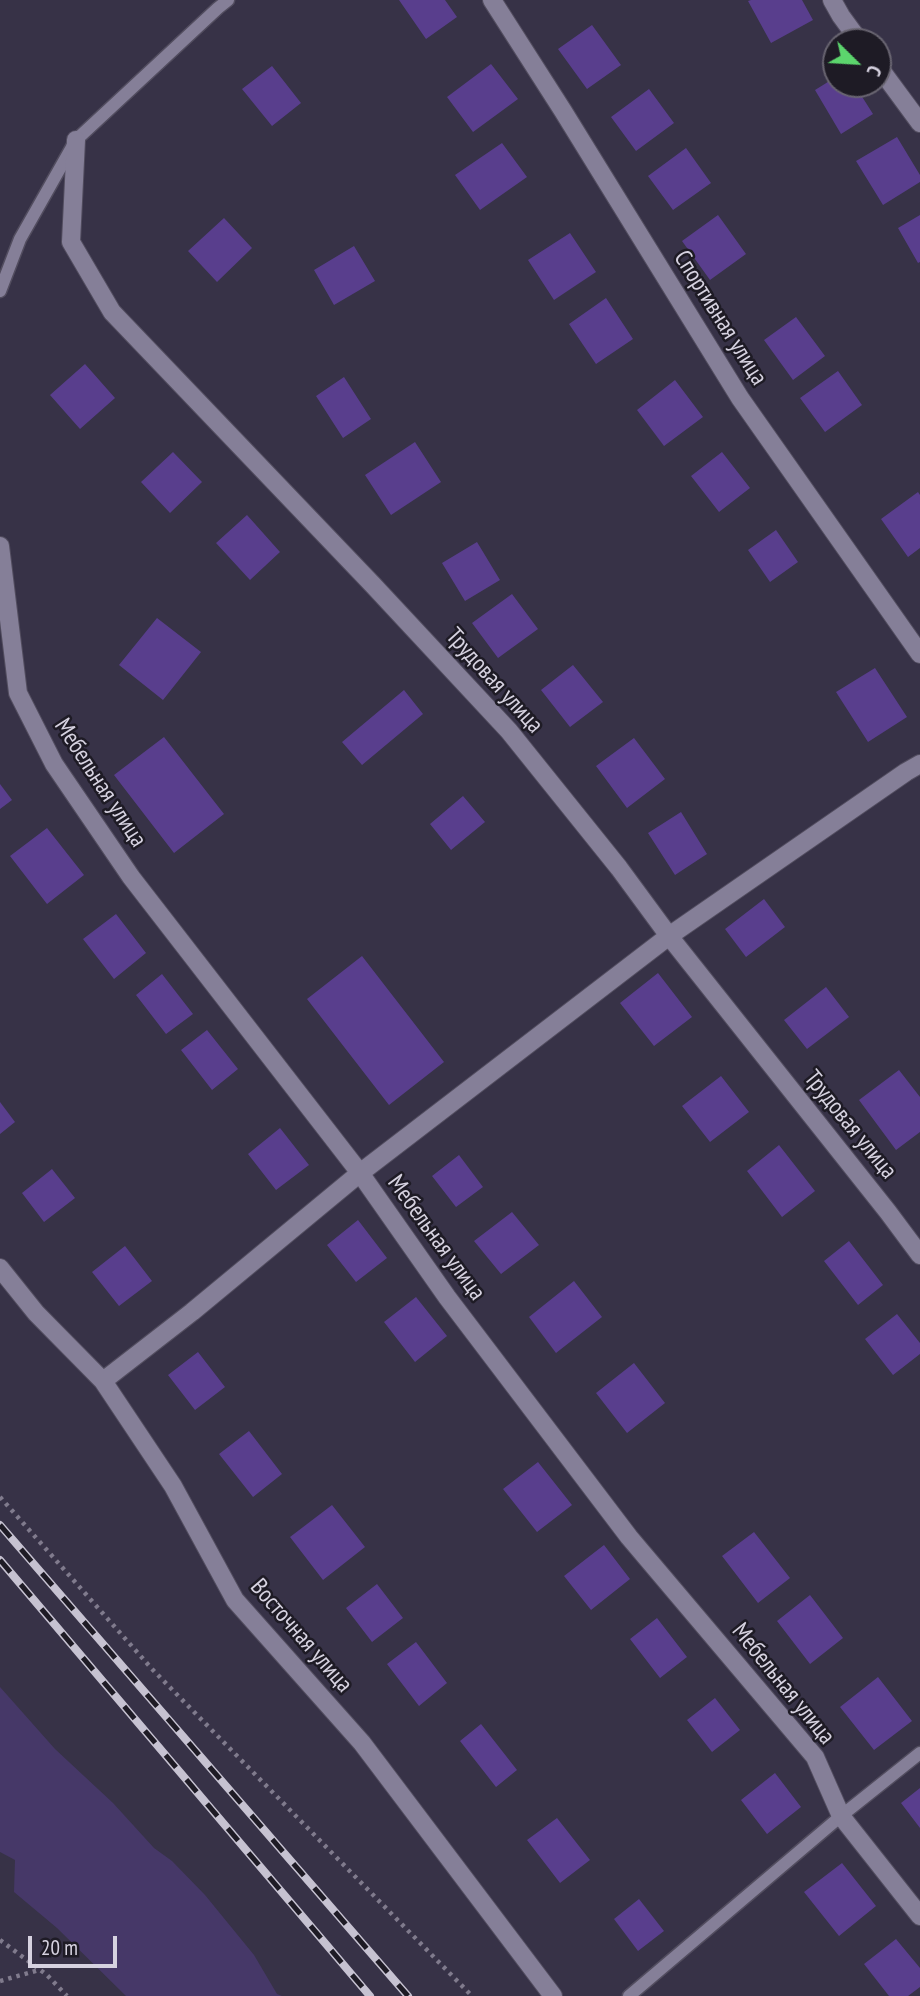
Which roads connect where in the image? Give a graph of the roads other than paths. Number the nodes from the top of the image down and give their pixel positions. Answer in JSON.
{"nodes":[{"id":1,"x":229,"y":0,"type":"edge"},
{"id":2,"x":492,"y":0,"type":"edge"},
{"id":3,"x":832,"y":0,"type":"edge"},
{"id":4,"x":850,"y":28,"type":"edge"},
{"id":5,"x":892,"y":85,"type":"edge"},
{"id":6,"x":920,"y":123,"type":"edge"},
{"id":7,"x":76,"y":141,"type":"junction"},
{"id":8,"x":0,"y":291,"type":"edge"},
{"id":9,"x":0,"y":547,"type":"edge"},
{"id":10,"x":920,"y":654,"type":"edge"},
{"id":11,"x":920,"y":764,"type":"edge"},
{"id":12,"x":669,"y":936,"type":"junction"},
{"id":13,"x":360,"y":1173,"type":"junction"},
{"id":14,"x":920,"y":1255,"type":"edge"},
{"id":15,"x":0,"y":1268,"type":"edge"},
{"id":16,"x":103,"y":1381,"type":"junction"},
{"id":17,"x":920,"y":1753,"type":"edge"},
{"id":18,"x":841,"y":1816,"type":"junction"},
{"id":19,"x":920,"y":1916,"type":"edge"},
{"id":20,"x":553,"y":1996,"type":"edge"},
{"id":21,"x":629,"y":1996,"type":"edge"}],
"edges":[{"from":1,"to":7,"type":"lane"},
{"from":2,"to":10,"type":"street","name":"Спортивная улица"},
{"from":3,"to":4,"type":"street"},
{"from":5,"to":6,"type":"street"},
{"from":7,"to":8,"type":"lane"},
{"from":7,"to":12,"type":"street","name":"Трудовая улица"},
{"from":9,"to":13,"type":"street","name":"Мебельная улица"},
{"from":11,"to":12,"type":"street"},
{"from":12,"to":13,"type":"street"},
{"from":12,"to":14,"type":"street","name":"Трудовая улица"},
{"from":13,"to":16,"type":"street"},
{"from":13,"to":18,"type":"street","name":"Мебельная улица"},
{"from":15,"to":16,"type":"street","name":"Восточная улица"},
{"from":16,"to":20,"type":"street","name":"Восточная улица"},
{"from":17,"to":18,"type":"lane"},
{"from":18,"to":19,"type":"street","name":"Мебельная улица"},
{"from":18,"to":21,"type":"lane"}]}
